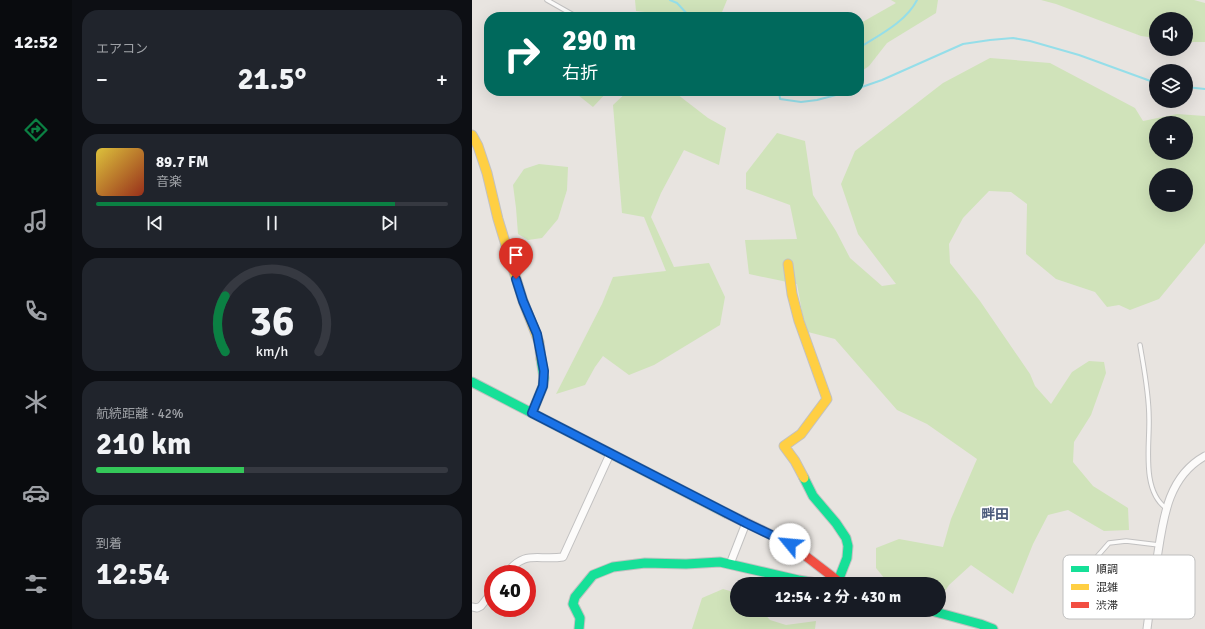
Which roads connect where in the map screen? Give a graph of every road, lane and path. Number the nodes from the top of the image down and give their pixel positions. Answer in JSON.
{"nodes":[{"id":1,"x":548,"y":0,"type":"edge"},
{"id":2,"x":568,"y":12,"type":"edge"},
{"id":3,"x":472,"y":135,"type":"edge"},
{"id":4,"x":788,"y":264,"type":"dead end"},
{"id":5,"x":1140,"y":345,"type":"dead end"},
{"id":6,"x":472,"y":382,"type":"edge"},
{"id":7,"x":532,"y":413,"type":"junction"},
{"id":8,"x":610,"y":454,"type":"junction"},
{"id":9,"x":1205,"y":456,"type":"edge"},
{"id":10,"x":1166,"y":508,"type":"junction"},
{"id":11,"x":746,"y":523,"type":"junction"},
{"id":12,"x":1159,"y":545,"type":"junction"},
{"id":13,"x":1098,"y":555,"type":"edge"},
{"id":14,"x":1158,"y":555,"type":"edge"},
{"id":15,"x":730,"y":564,"type":"junction"},
{"id":16,"x":513,"y":565,"type":"edge"},
{"id":17,"x":785,"y":577,"type":"edge"},
{"id":18,"x":833,"y":577,"type":"edge"},
{"id":19,"x":842,"y":577,"type":"edge"},
{"id":20,"x":484,"y":602,"type":"edge"},
{"id":21,"x":472,"y":607,"type":"edge"},
{"id":22,"x":946,"y":615,"type":"edge"},
{"id":23,"x":1148,"y":619,"type":"edge"},
{"id":24,"x":579,"y":629,"type":"edge"},
{"id":25,"x":993,"y":629,"type":"edge"},
{"id":26,"x":1147,"y":629,"type":"edge"}],
"edges":[{"from":1,"to":2,"type":"lane"},
{"from":3,"to":7,"type":"street"},
{"from":4,"to":19,"type":"street"},
{"from":5,"to":10,"type":"lane"},
{"from":6,"to":7,"type":"street"},
{"from":7,"to":8,"type":"street"},
{"from":8,"to":11,"type":"street"},
{"from":8,"to":16,"type":"street"},
{"from":9,"to":10,"type":"street"},
{"from":10,"to":12,"type":"street"},
{"from":11,"to":15,"type":"street"},
{"from":11,"to":18,"type":"street"},
{"from":12,"to":13,"type":"lane"},
{"from":12,"to":14,"type":"street"},
{"from":15,"to":17,"type":"street"},
{"from":15,"to":24,"type":"street"},
{"from":20,"to":21,"type":"street"},
{"from":22,"to":25,"type":"street"},
{"from":23,"to":26,"type":"street"}]}
